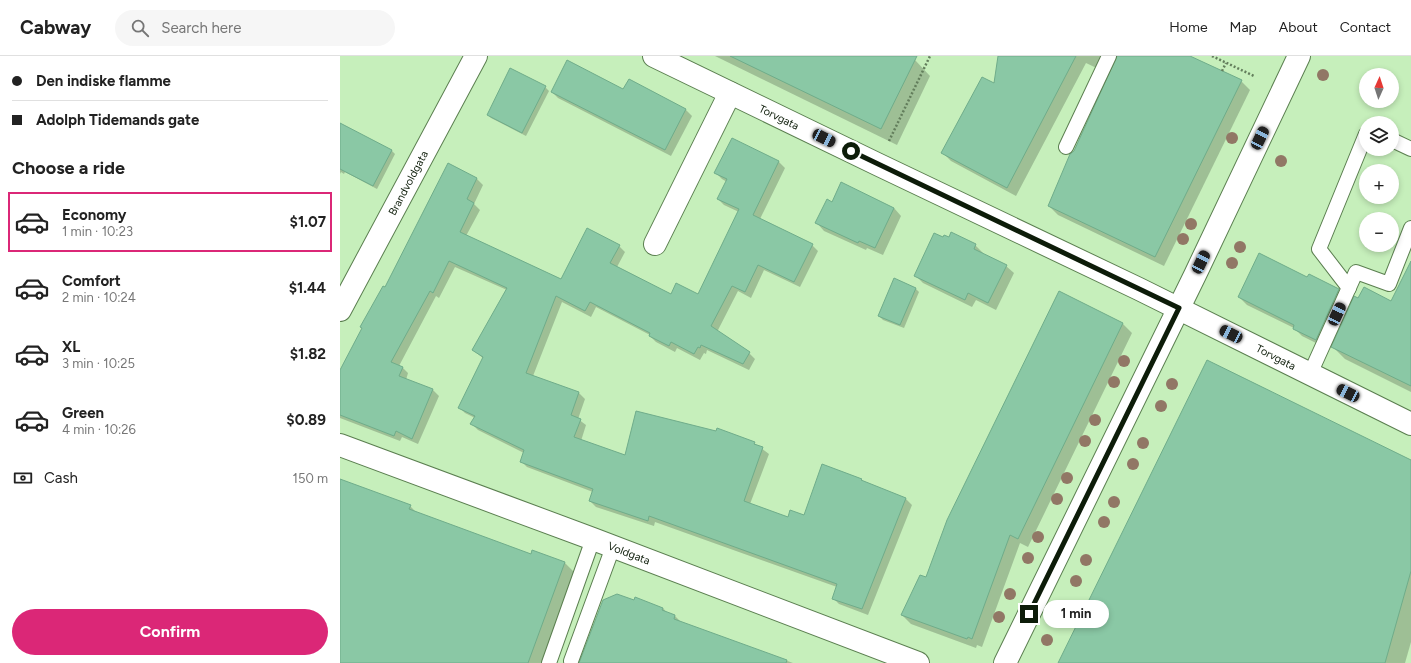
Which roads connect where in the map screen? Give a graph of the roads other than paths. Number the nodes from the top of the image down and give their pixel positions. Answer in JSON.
{"nodes":[{"id":1,"x":476,"y":56,"type":"edge"},
{"id":2,"x":654,"y":56,"type":"edge"},
{"id":3,"x":1109,"y":56,"type":"edge"},
{"id":4,"x":1299,"y":56,"type":"edge"},
{"id":5,"x":730,"y":93,"type":"junction"},
{"id":6,"x":1399,"y":143,"type":"edge"},
{"id":7,"x":1066,"y":147,"type":"dead end"},
{"id":8,"x":1411,"y":149,"type":"edge"},
{"id":9,"x":1359,"y":151,"type":"edge"},
{"id":10,"x":1411,"y":228,"type":"edge"},
{"id":11,"x":655,"y":244,"type":"dead end"},
{"id":12,"x":1349,"y":288,"type":"junction"},
{"id":13,"x":1179,"y":308,"type":"junction"},
{"id":14,"x":340,"y":310,"type":"edge"},
{"id":15,"x":1310,"y":374,"type":"junction"},
{"id":16,"x":1411,"y":424,"type":"edge"},
{"id":17,"x":340,"y":445,"type":"edge"},
{"id":18,"x":603,"y":543,"type":"junction"},
{"id":19,"x":571,"y":661,"type":"dead end"},
{"id":20,"x":549,"y":663,"type":"edge"},
{"id":21,"x":918,"y":663,"type":"edge"},
{"id":22,"x":1005,"y":663,"type":"edge"}],
"edges":[{"from":1,"to":14,"type":"street","name":"Brandvoldgata"},
{"from":2,"to":5,"type":"street","name":"Torvgata"},
{"from":3,"to":7,"type":"lane"},
{"from":4,"to":13,"type":"street"},
{"from":5,"to":11,"type":"street"},
{"from":5,"to":13,"type":"street","name":"Torvgata"},
{"from":6,"to":8,"type":"lane"},
{"from":9,"to":12,"type":"lane"},
{"from":10,"to":12,"type":"lane"},
{"from":12,"to":15,"type":"lane"},
{"from":13,"to":15,"type":"street","name":"Torvgata"},
{"from":13,"to":22,"type":"street"},
{"from":15,"to":16,"type":"street","name":"Torvgata"},
{"from":17,"to":18,"type":"street","name":"Voldgata"},
{"from":18,"to":19,"type":"lane"},
{"from":18,"to":20,"type":"lane"},
{"from":18,"to":21,"type":"street","name":"Voldgata"}]}
